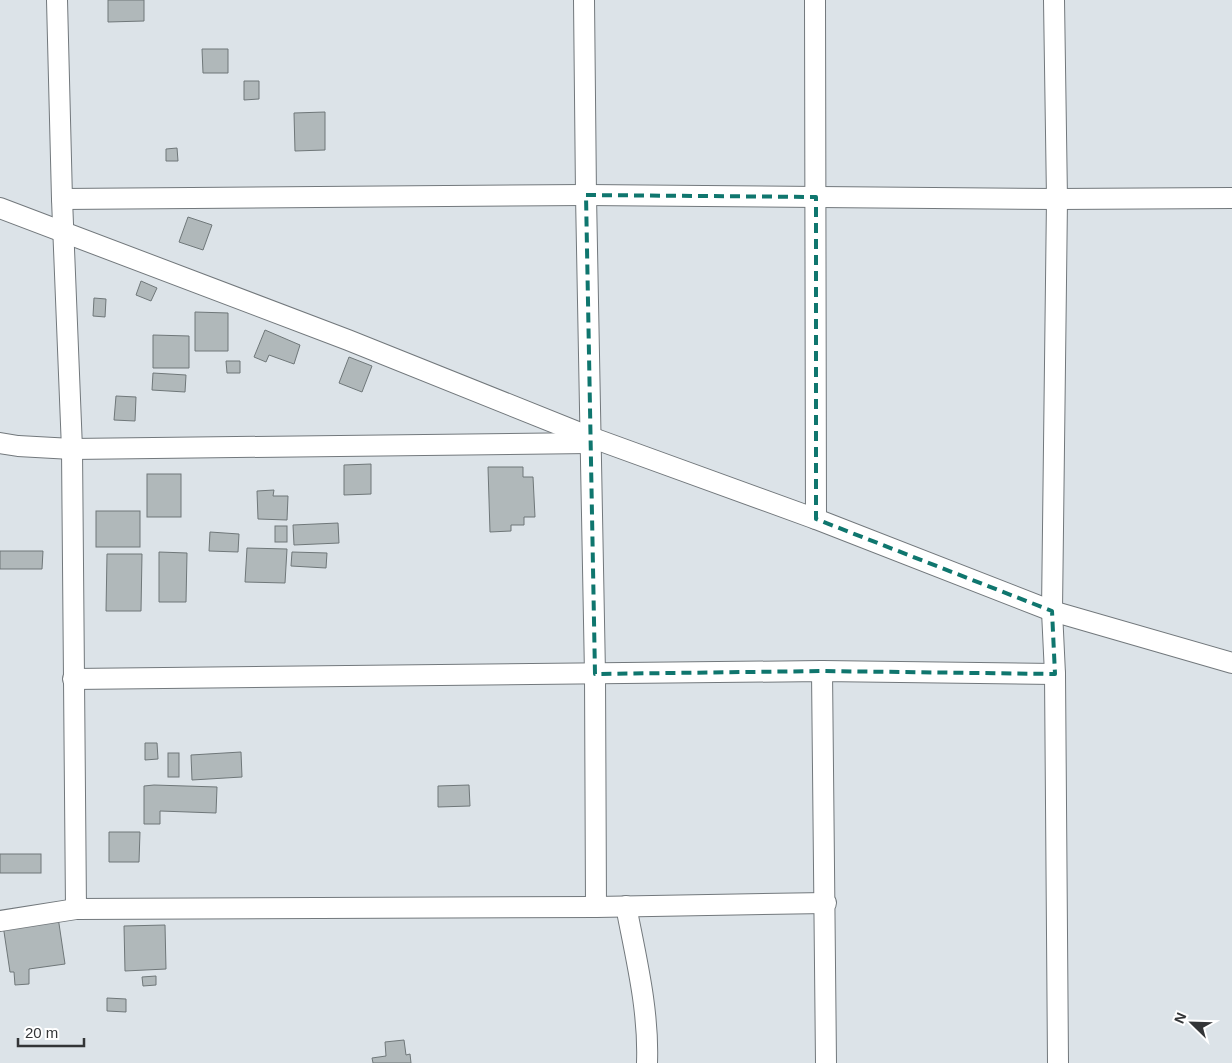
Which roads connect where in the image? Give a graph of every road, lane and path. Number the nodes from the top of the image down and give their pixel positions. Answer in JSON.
{"nodes":[{"id":1,"x":56,"y":0,"type":"edge"},
{"id":2,"x":584,"y":0,"type":"edge"},
{"id":3,"x":815,"y":0,"type":"edge"},
{"id":4,"x":1054,"y":0,"type":"edge"},
{"id":5,"x":586,"y":195,"type":"junction"},
{"id":6,"x":816,"y":197,"type":"junction"},
{"id":7,"x":1232,"y":198,"type":"edge"},
{"id":8,"x":62,"y":199,"type":"junction"},
{"id":9,"x":1058,"y":199,"type":"junction"},
{"id":10,"x":0,"y":208,"type":"edge"},
{"id":11,"x":63,"y":231,"type":"junction"},
{"id":12,"x":590,"y":440,"type":"junction"},
{"id":13,"x":0,"y":443,"type":"edge"},
{"id":14,"x":72,"y":449,"type":"junction"},
{"id":15,"x":816,"y":520,"type":"junction"},
{"id":16,"x":1052,"y":611,"type":"junction"},
{"id":17,"x":1232,"y":663,"type":"edge"},
{"id":18,"x":822,"y":671,"type":"junction"},
{"id":19,"x":595,"y":674,"type":"junction"},
{"id":20,"x":1055,"y":674,"type":"junction"},
{"id":21,"x":74,"y":679,"type":"junction"},
{"id":22,"x":826,"y":903,"type":"junction"},
{"id":23,"x":596,"y":906,"type":"junction"},
{"id":24,"x":626,"y":906,"type":"junction"},
{"id":25,"x":76,"y":908,"type":"junction"},
{"id":26,"x":0,"y":921,"type":"edge"},
{"id":27,"x":647,"y":1063,"type":"edge"},
{"id":28,"x":826,"y":1063,"type":"edge"},
{"id":29,"x":1058,"y":1063,"type":"edge"}],
"edges":[{"from":1,"to":8,"type":"street"},
{"from":2,"to":5,"type":"street"},
{"from":3,"to":6,"type":"street"},
{"from":4,"to":9,"type":"street"},
{"from":5,"to":6,"type":"street"},
{"from":5,"to":8,"type":"street"},
{"from":5,"to":12,"type":"street"},
{"from":6,"to":9,"type":"street"},
{"from":6,"to":15,"type":"street"},
{"from":7,"to":9,"type":"street"},
{"from":8,"to":11,"type":"street"},
{"from":9,"to":16,"type":"street"},
{"from":10,"to":11,"type":"street"},
{"from":11,"to":12,"type":"street"},
{"from":11,"to":14,"type":"street"},
{"from":12,"to":14,"type":"street"},
{"from":12,"to":15,"type":"street"},
{"from":12,"to":19,"type":"street"},
{"from":13,"to":14,"type":"street"},
{"from":14,"to":21,"type":"street"},
{"from":15,"to":16,"type":"street"},
{"from":16,"to":17,"type":"street"},
{"from":16,"to":20,"type":"street"},
{"from":18,"to":19,"type":"street"},
{"from":18,"to":20,"type":"street"},
{"from":18,"to":22,"type":"street"},
{"from":19,"to":21,"type":"street"},
{"from":19,"to":23,"type":"street"},
{"from":20,"to":29,"type":"street"},
{"from":21,"to":25,"type":"street"},
{"from":22,"to":24,"type":"street"},
{"from":22,"to":28,"type":"street"},
{"from":23,"to":24,"type":"street"},
{"from":23,"to":25,"type":"street"},
{"from":24,"to":27,"type":"street"},
{"from":25,"to":26,"type":"street"}]}
